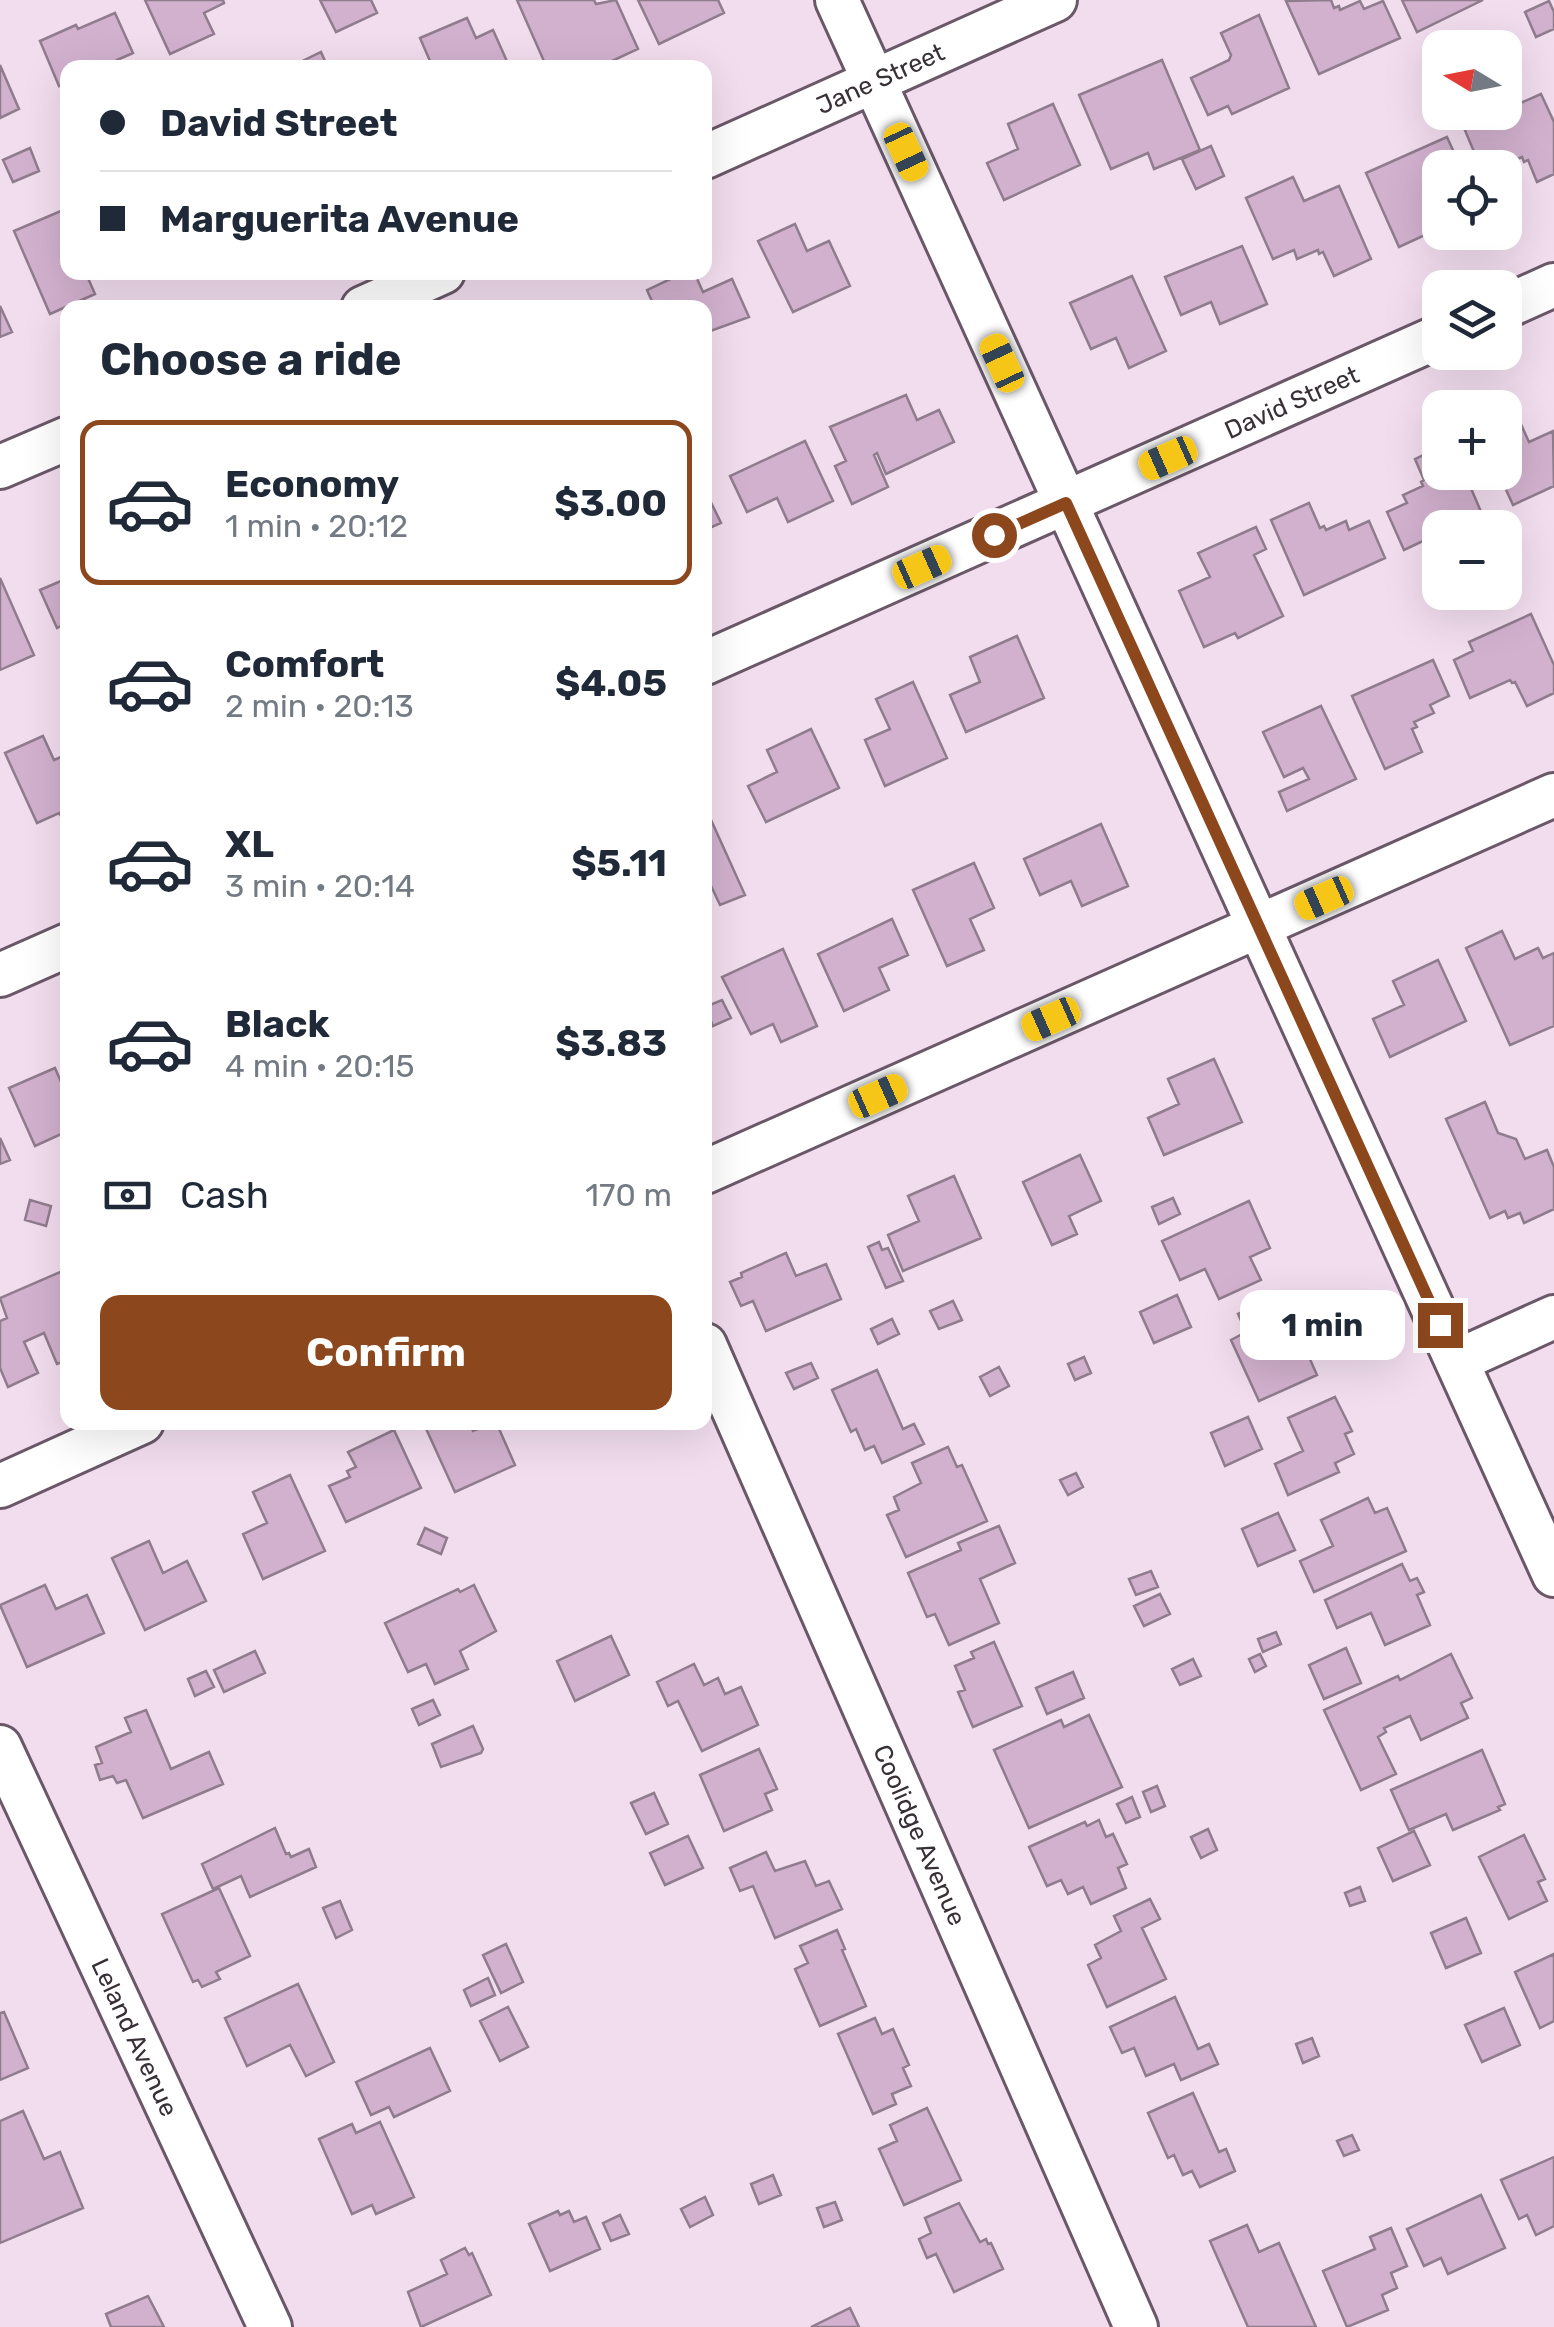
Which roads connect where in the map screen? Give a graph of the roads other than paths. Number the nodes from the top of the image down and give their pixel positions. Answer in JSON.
{"nodes":[{"id":1,"x":837,"y":0,"type":"edge"},
{"id":2,"x":1054,"y":0,"type":"edge"},
{"id":3,"x":874,"y":82,"type":"junction"},
{"id":4,"x":712,"y":154,"type":"edge"},
{"id":5,"x":424,"y":280,"type":"edge"},
{"id":6,"x":1554,"y":285,"type":"edge"},
{"id":7,"x":1522,"y":299,"type":"edge"},
{"id":8,"x":381,"y":300,"type":"edge"},
{"id":9,"x":1422,"y":344,"type":"edge"},
{"id":10,"x":60,"y":441,"type":"edge"},
{"id":11,"x":0,"y":467,"type":"edge"},
{"id":12,"x":1066,"y":503,"type":"junction"},
{"id":13,"x":712,"y":660,"type":"edge"},
{"id":14,"x":1554,"y":795,"type":"edge"},
{"id":15,"x":1259,"y":927,"type":"junction"},
{"id":16,"x":60,"y":949,"type":"edge"},
{"id":17,"x":0,"y":975,"type":"edge"},
{"id":18,"x":712,"y":1169,"type":"edge"},
{"id":19,"x":1554,"y":1318,"type":"edge"},
{"id":20,"x":712,"y":1360,"type":"edge"},
{"id":21,"x":1457,"y":1361,"type":"junction"},
{"id":22,"x":124,"y":1430,"type":"edge"},
{"id":23,"x":0,"y":1486,"type":"edge"},
{"id":24,"x":1554,"y":1575,"type":"edge"},
{"id":25,"x":0,"y":1747,"type":"edge"},
{"id":26,"x":270,"y":2327,"type":"edge"},
{"id":27,"x":1136,"y":2327,"type":"edge"}],
"edges":[{"from":1,"to":3,"type":"street"},
{"from":2,"to":3,"type":"street","name":"Jane Street"},
{"from":3,"to":4,"type":"street","name":"Jane Street"},
{"from":3,"to":12,"type":"street"},
{"from":5,"to":8,"type":"street"},
{"from":6,"to":7,"type":"street"},
{"from":9,"to":12,"type":"street","name":"David Street"},
{"from":10,"to":11,"type":"street"},
{"from":12,"to":13,"type":"street","name":"David Street"},
{"from":12,"to":15,"type":"street"},
{"from":14,"to":15,"type":"street"},
{"from":15,"to":18,"type":"street"},
{"from":15,"to":21,"type":"street"},
{"from":16,"to":17,"type":"street"},
{"from":19,"to":21,"type":"street"},
{"from":20,"to":27,"type":"street","name":"Coolidge Avenue"},
{"from":21,"to":24,"type":"street"},
{"from":22,"to":23,"type":"street"},
{"from":25,"to":26,"type":"street","name":"Leland Avenue"}]}
